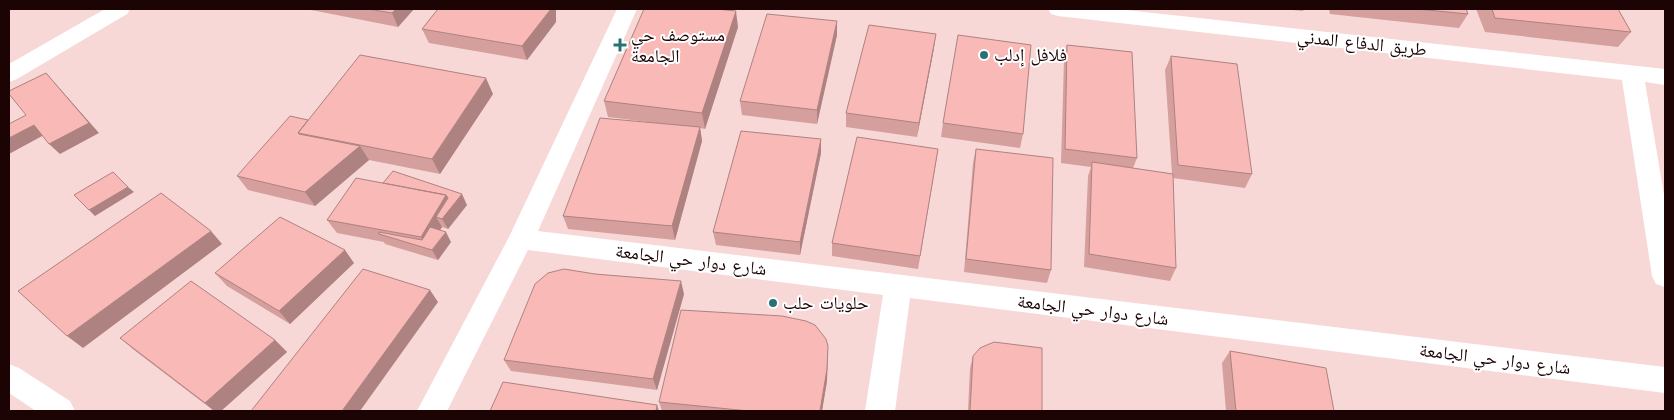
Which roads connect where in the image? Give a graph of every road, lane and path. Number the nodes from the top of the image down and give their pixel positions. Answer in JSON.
{"nodes":[{"id":1,"x":120,"y":9,"type":"edge"},
{"id":2,"x":627,"y":9,"type":"edge"},
{"id":3,"x":1058,"y":9,"type":"edge"},
{"id":4,"x":1102,"y":11,"type":"edge"},
{"id":5,"x":1632,"y":73,"type":"junction"},
{"id":6,"x":9,"y":74,"type":"edge"},
{"id":7,"x":1665,"y":77,"type":"edge"},
{"id":8,"x":521,"y":239,"type":"junction"},
{"id":9,"x":1665,"y":276,"type":"edge"},
{"id":10,"x":898,"y":286,"type":"junction"},
{"id":11,"x":9,"y":376,"type":"edge"},
{"id":12,"x":1665,"y":380,"type":"edge"},
{"id":13,"x":60,"y":411,"type":"edge"},
{"id":14,"x":432,"y":411,"type":"edge"},
{"id":15,"x":880,"y":411,"type":"edge"}],
"edges":[{"from":1,"to":6,"type":"street"},
{"from":2,"to":8,"type":"street"},
{"from":3,"to":4,"type":"street","name":"طريق الدفاع المدني"},
{"from":4,"to":5,"type":"street","name":"طريق الدفاع المدني"},
{"from":5,"to":7,"type":"street","name":"طريق الدفاع المدني"},
{"from":5,"to":9,"type":"street"},
{"from":8,"to":10,"type":"street","name":"شارع دوار حي الجامعة"},
{"from":8,"to":14,"type":"street"},
{"from":10,"to":12,"type":"street","name":"شارع دوار حي الجامعة"},
{"from":10,"to":15,"type":"street"},
{"from":11,"to":13,"type":"street"}]}
